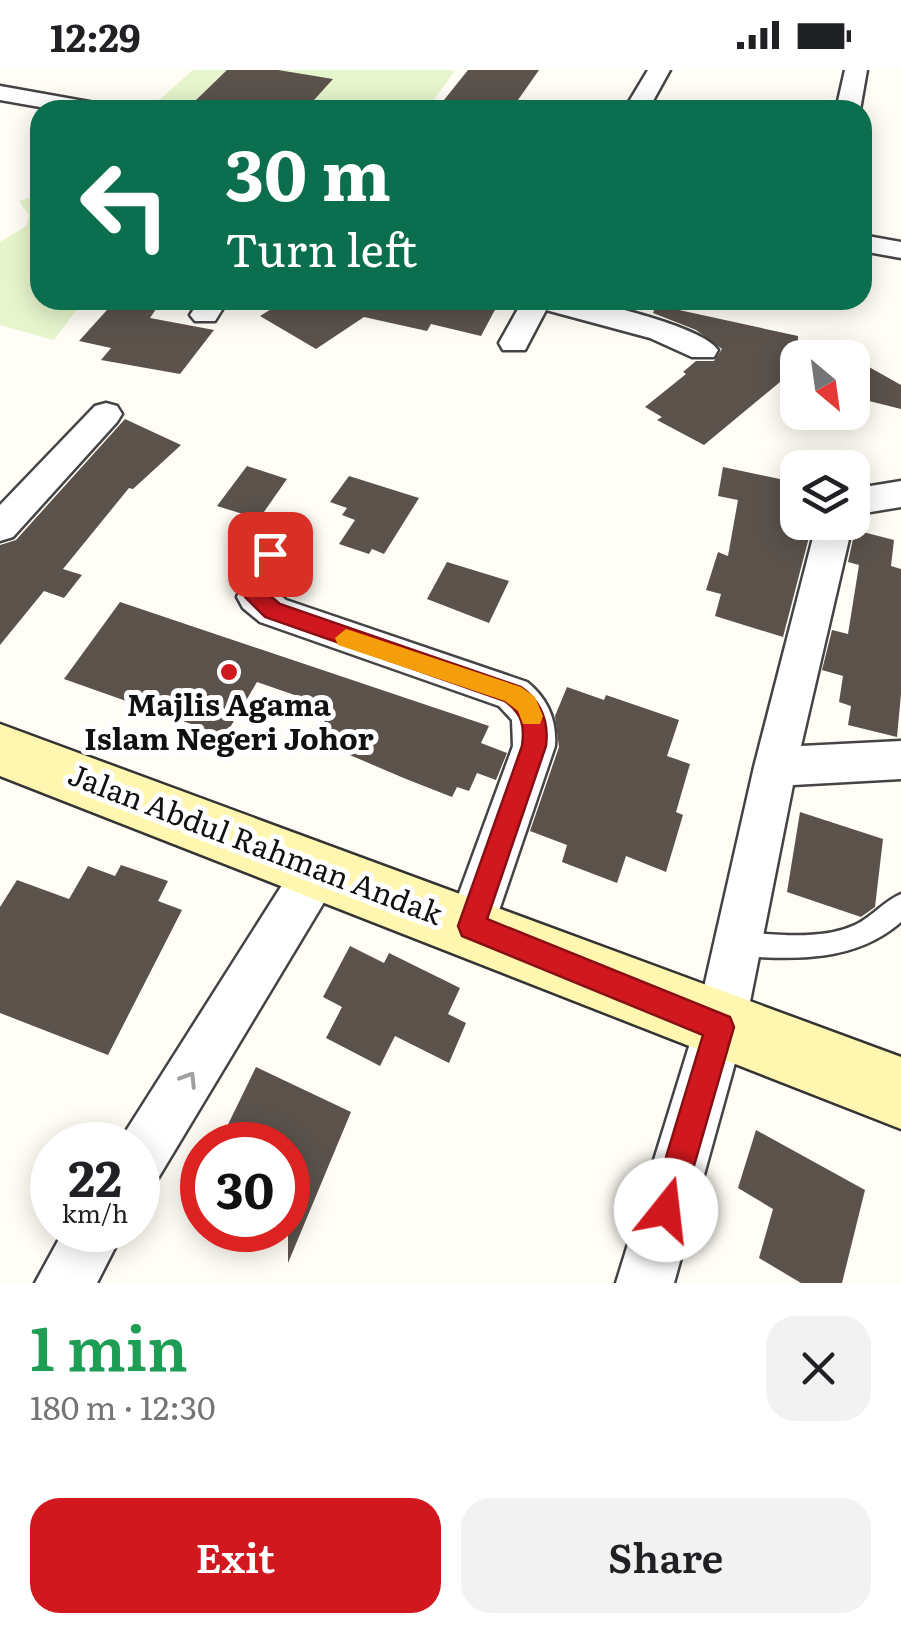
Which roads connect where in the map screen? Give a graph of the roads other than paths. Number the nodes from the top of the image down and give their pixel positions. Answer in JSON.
{"nodes":[{"id":1,"x":659,"y":70,"type":"edge"},
{"id":2,"x":856,"y":70,"type":"edge"},
{"id":3,"x":0,"y":93,"type":"edge"},
{"id":4,"x":39,"y":100,"type":"edge"},
{"id":5,"x":642,"y":100,"type":"edge"},
{"id":6,"x":850,"y":100,"type":"edge"},
{"id":7,"x":872,"y":245,"type":"edge"},
{"id":8,"x":901,"y":250,"type":"edge"},
{"id":9,"x":534,"y":310,"type":"edge"},
{"id":10,"x":579,"y":310,"type":"edge"},
{"id":11,"x":514,"y":343,"type":"dead end"},
{"id":12,"x":703,"y":350,"type":"dead end"},
{"id":13,"x":106,"y":414,"type":"dead end"},
{"id":14,"x":901,"y":494,"type":"edge"},
{"id":15,"x":870,"y":499,"type":"edge"},
{"id":16,"x":0,"y":528,"type":"edge"},
{"id":17,"x":831,"y":540,"type":"edge"},
{"id":18,"x":270,"y":554,"type":"dead end"},
{"id":19,"x":0,"y":750,"type":"edge"},
{"id":20,"x":900,"y":766,"type":"edge"},
{"id":21,"x":775,"y":767,"type":"junction"},
{"id":22,"x":319,"y":868,"type":"junction"},
{"id":23,"x":901,"y":906,"type":"edge"},
{"id":24,"x":471,"y":926,"type":"junction"},
{"id":25,"x":737,"y":944,"type":"junction"},
{"id":26,"x":720,"y":1027,"type":"junction"},
{"id":27,"x":901,"y":1093,"type":"edge"},
{"id":28,"x":160,"y":1126,"type":"edge"},
{"id":29,"x":83,"y":1252,"type":"edge"},
{"id":30,"x":64,"y":1283,"type":"edge"},
{"id":31,"x":645,"y":1283,"type":"edge"}],
"edges":[{"from":1,"to":5,"type":"street"},
{"from":2,"to":6,"type":"street"},
{"from":3,"to":4,"type":"street"},
{"from":7,"to":8,"type":"street"},
{"from":9,"to":11,"type":"street"},
{"from":10,"to":12,"type":"street"},
{"from":13,"to":16,"type":"street"},
{"from":14,"to":15,"type":"street"},
{"from":17,"to":21,"type":"street"},
{"from":18,"to":24,"type":"street"},
{"from":19,"to":22,"type":"street","name":"Jalan Abdul Rahman Andak"},
{"from":20,"to":21,"type":"street"},
{"from":21,"to":25,"type":"street"},
{"from":22,"to":24,"type":"street","name":"Jalan Abdul Rahman Andak"},
{"from":28,"to":22,"type":"street","one_way":true},
{"from":23,"to":25,"type":"lane"},
{"from":24,"to":26,"type":"street","name":"Jalan Abdul Rahman Andak"},
{"from":25,"to":26,"type":"street"},
{"from":26,"to":27,"type":"street","name":"Jalan Abdul Rahman Andak"},
{"from":26,"to":31,"type":"street"},
{"from":29,"to":30,"type":"street"}]}
